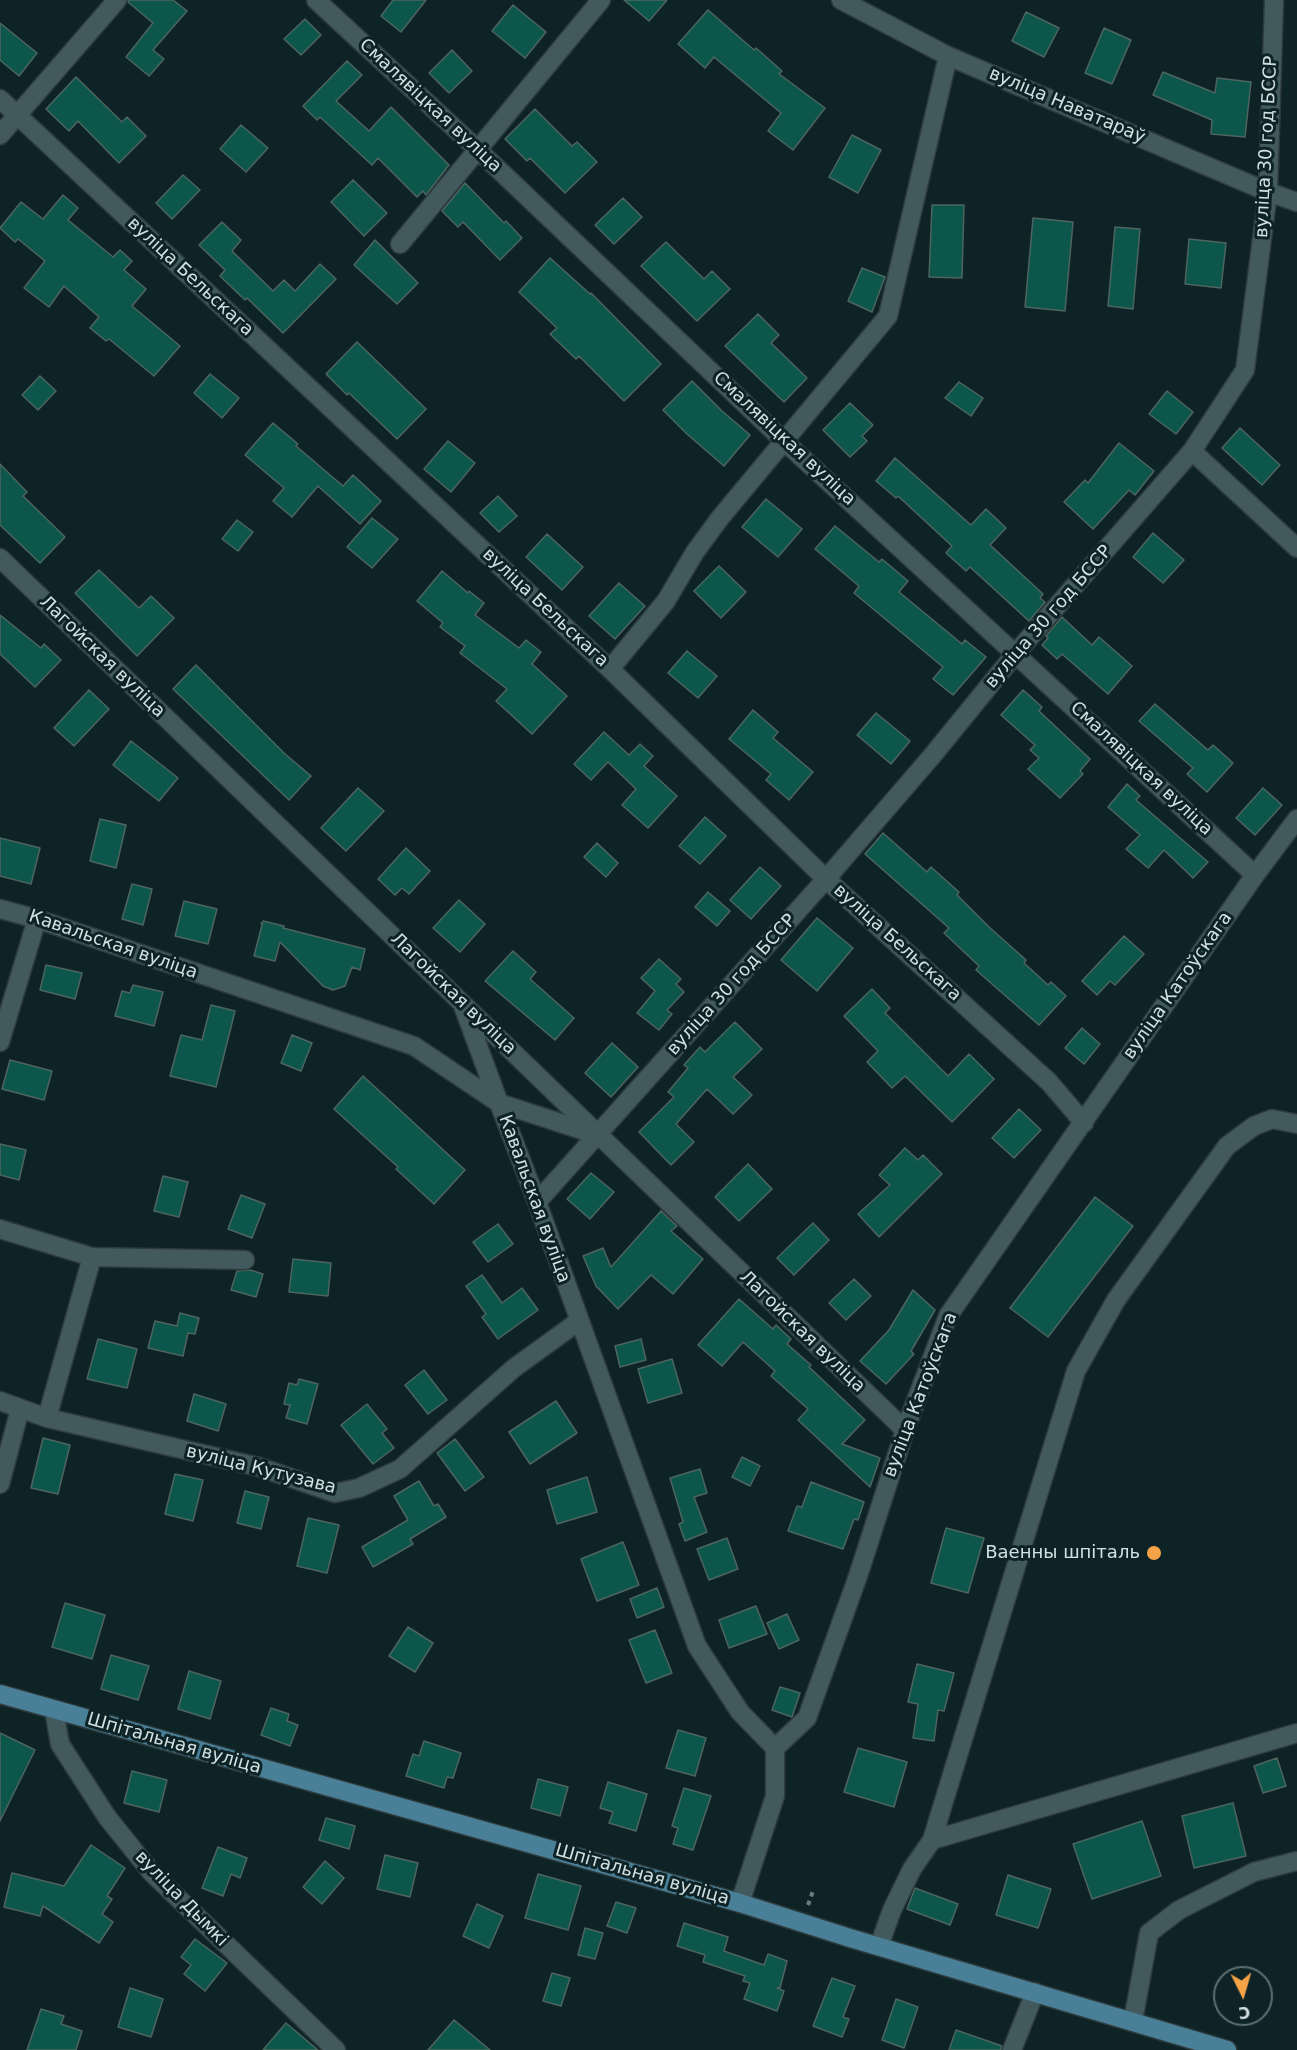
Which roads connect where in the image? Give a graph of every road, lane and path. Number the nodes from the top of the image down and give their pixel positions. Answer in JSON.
{"nodes":[{"id":1,"x":117,"y":0,"type":"edge"},
{"id":2,"x":316,"y":0,"type":"edge"},
{"id":3,"x":601,"y":0,"type":"edge"},
{"id":4,"x":841,"y":0,"type":"edge"},
{"id":5,"x":1274,"y":0,"type":"edge"},
{"id":6,"x":948,"y":56,"type":"junction"},
{"id":7,"x":0,"y":99,"type":"edge"},
{"id":8,"x":17,"y":116,"type":"junction"},
{"id":9,"x":0,"y":135,"type":"edge"},
{"id":10,"x":477,"y":149,"type":"junction"},
{"id":11,"x":1268,"y":192,"type":"junction"},
{"id":12,"x":1297,"y":202,"type":"edge"},
{"id":13,"x":400,"y":244,"type":"dead end"},
{"id":14,"x":785,"y":442,"type":"junction"},
{"id":15,"x":1192,"y":451,"type":"junction"},
{"id":16,"x":1297,"y":548,"type":"edge"},
{"id":17,"x":0,"y":558,"type":"edge"},
{"id":18,"x":1016,"y":653,"type":"junction"},
{"id":19,"x":610,"y":669,"type":"junction"},
{"id":20,"x":1297,"y":819,"type":"edge"},
{"id":21,"x":1255,"y":875,"type":"junction"},
{"id":22,"x":826,"y":879,"type":"junction"},
{"id":23,"x":0,"y":909,"type":"edge"},
{"id":24,"x":37,"y":919,"type":"junction"},
{"id":25,"x":461,"y":1002,"type":"junction"},
{"id":26,"x":0,"y":1042,"type":"edge"},
{"id":27,"x":499,"y":1103,"type":"junction"},
{"id":28,"x":1084,"y":1123,"type":"junction"},
{"id":29,"x":1297,"y":1124,"type":"edge"},
{"id":30,"x":599,"y":1136,"type":"junction"},
{"id":31,"x":537,"y":1202,"type":"junction"},
{"id":32,"x":0,"y":1229,"type":"edge"},
{"id":33,"x":92,"y":1257,"type":"junction"},
{"id":34,"x":245,"y":1260,"type":"dead end"},
{"id":35,"x":579,"y":1321,"type":"junction"},
{"id":36,"x":0,"y":1401,"type":"edge"},
{"id":37,"x":20,"y":1408,"type":"junction"},
{"id":38,"x":47,"y":1418,"type":"junction"},
{"id":39,"x":904,"y":1430,"type":"junction"},
{"id":40,"x":0,"y":1484,"type":"edge"},
{"id":41,"x":0,"y":1694,"type":"edge"},
{"id":42,"x":54,"y":1710,"type":"junction"},
{"id":43,"x":1297,"y":1733,"type":"edge"},
{"id":44,"x":775,"y":1748,"type":"junction"},
{"id":45,"x":932,"y":1840,"type":"junction"},
{"id":46,"x":1297,"y":1861,"type":"edge"},
{"id":47,"x":740,"y":1903,"type":"junction"},
{"id":48,"x":879,"y":1946,"type":"junction"},
{"id":49,"x":1035,"y":1992,"type":"junction"},
{"id":50,"x":1133,"y":2020,"type":"junction"},
{"id":51,"x":336,"y":2050,"type":"edge"},
{"id":52,"x":1012,"y":2050,"type":"edge"},
{"id":53,"x":1227,"y":2050,"type":"edge"}],
"edges":[{"from":1,"to":8,"type":"street"},
{"from":2,"to":10,"type":"street","name":"Смалявіцкая вуліца"},
{"from":3,"to":10,"type":"street"},
{"from":4,"to":6,"type":"street","name":"вуліца Наватараў"},
{"from":5,"to":11,"type":"street","name":"вуліца 30 год БССР"},
{"from":6,"to":11,"type":"street","name":"вуліца Наватараў"},
{"from":6,"to":14,"type":"street"},
{"from":7,"to":8,"type":"street","name":"вуліца Бельскага"},
{"from":8,"to":9,"type":"street"},
{"from":8,"to":19,"type":"street","name":"вуліца Бельскага"},
{"from":10,"to":13,"type":"street"},
{"from":10,"to":14,"type":"street","name":"Смалявіцкая вуліца"},
{"from":11,"to":12,"type":"street","name":"вуліца Наватараў"},
{"from":11,"to":15,"type":"street","name":"вуліца 30 год БССР"},
{"from":14,"to":18,"type":"street","name":"Смалявіцкая вуліца"},
{"from":14,"to":19,"type":"street"},
{"from":15,"to":16,"type":"street"},
{"from":15,"to":18,"type":"street","name":"вуліца 30 год БССР"},
{"from":17,"to":25,"type":"street","name":"Лагойская вуліца"},
{"from":18,"to":21,"type":"street","name":"Смалявіцкая вуліца"},
{"from":18,"to":22,"type":"street","name":"вуліца 30 год БССР"},
{"from":19,"to":22,"type":"street","name":"вуліца Бельскага"},
{"from":20,"to":21,"type":"street","name":"вуліца Катоўскага"},
{"from":21,"to":28,"type":"street","name":"вуліца Катоўскага"},
{"from":22,"to":28,"type":"street","name":"вуліца Бельскага"},
{"from":22,"to":30,"type":"street","name":"вуліца 30 год БССР"},
{"from":23,"to":24,"type":"street","name":"Кавальская вуліца"},
{"from":24,"to":26,"type":"street"},
{"from":24,"to":27,"type":"street","name":"Кавальская вуліца"},
{"from":25,"to":27,"type":"street"},
{"from":25,"to":30,"type":"street","name":"Лагойская вуліца"},
{"from":27,"to":30,"type":"street"},
{"from":27,"to":31,"type":"street","name":"Кавальская вуліца"},
{"from":28,"to":39,"type":"street","name":"вуліца Катоўскага"},
{"from":29,"to":45,"type":"street"},
{"from":30,"to":31,"type":"street","name":"вуліца 30 год БССР"},
{"from":30,"to":39,"type":"street","name":"Лагойская вуліца"},
{"from":31,"to":35,"type":"street","name":"Кавальская вуліца"},
{"from":32,"to":33,"type":"street"},
{"from":33,"to":34,"type":"street"},
{"from":33,"to":38,"type":"street"},
{"from":35,"to":38,"type":"street","name":"вуліца Кутузава"},
{"from":35,"to":44,"type":"street","name":"Кавальская вуліца"},
{"from":36,"to":37,"type":"street","name":"вуліца Кутузава"},
{"from":37,"to":38,"type":"street","name":"вуліца Кутузава"},
{"from":37,"to":40,"type":"street"},
{"from":39,"to":44,"type":"street","name":"вуліца Катоўскага"},
{"from":41,"to":42,"type":"main road"},
{"from":42,"to":47,"type":"main road","name":"Шпітальная вуліца"},
{"from":42,"to":51,"type":"street","name":"вуліца Дымкі"},
{"from":43,"to":45,"type":"street"},
{"from":44,"to":47,"type":"street"},
{"from":45,"to":48,"type":"street"},
{"from":46,"to":50,"type":"street"},
{"from":47,"to":48,"type":"main road","name":"Шпітальная вуліца"},
{"from":48,"to":49,"type":"main road","name":"Шпітальная вуліца"},
{"from":49,"to":50,"type":"main road","name":"Шпітальная вуліца"},
{"from":49,"to":52,"type":"street"},
{"from":50,"to":53,"type":"main road","name":"Шпітальная вуліца"}]}
